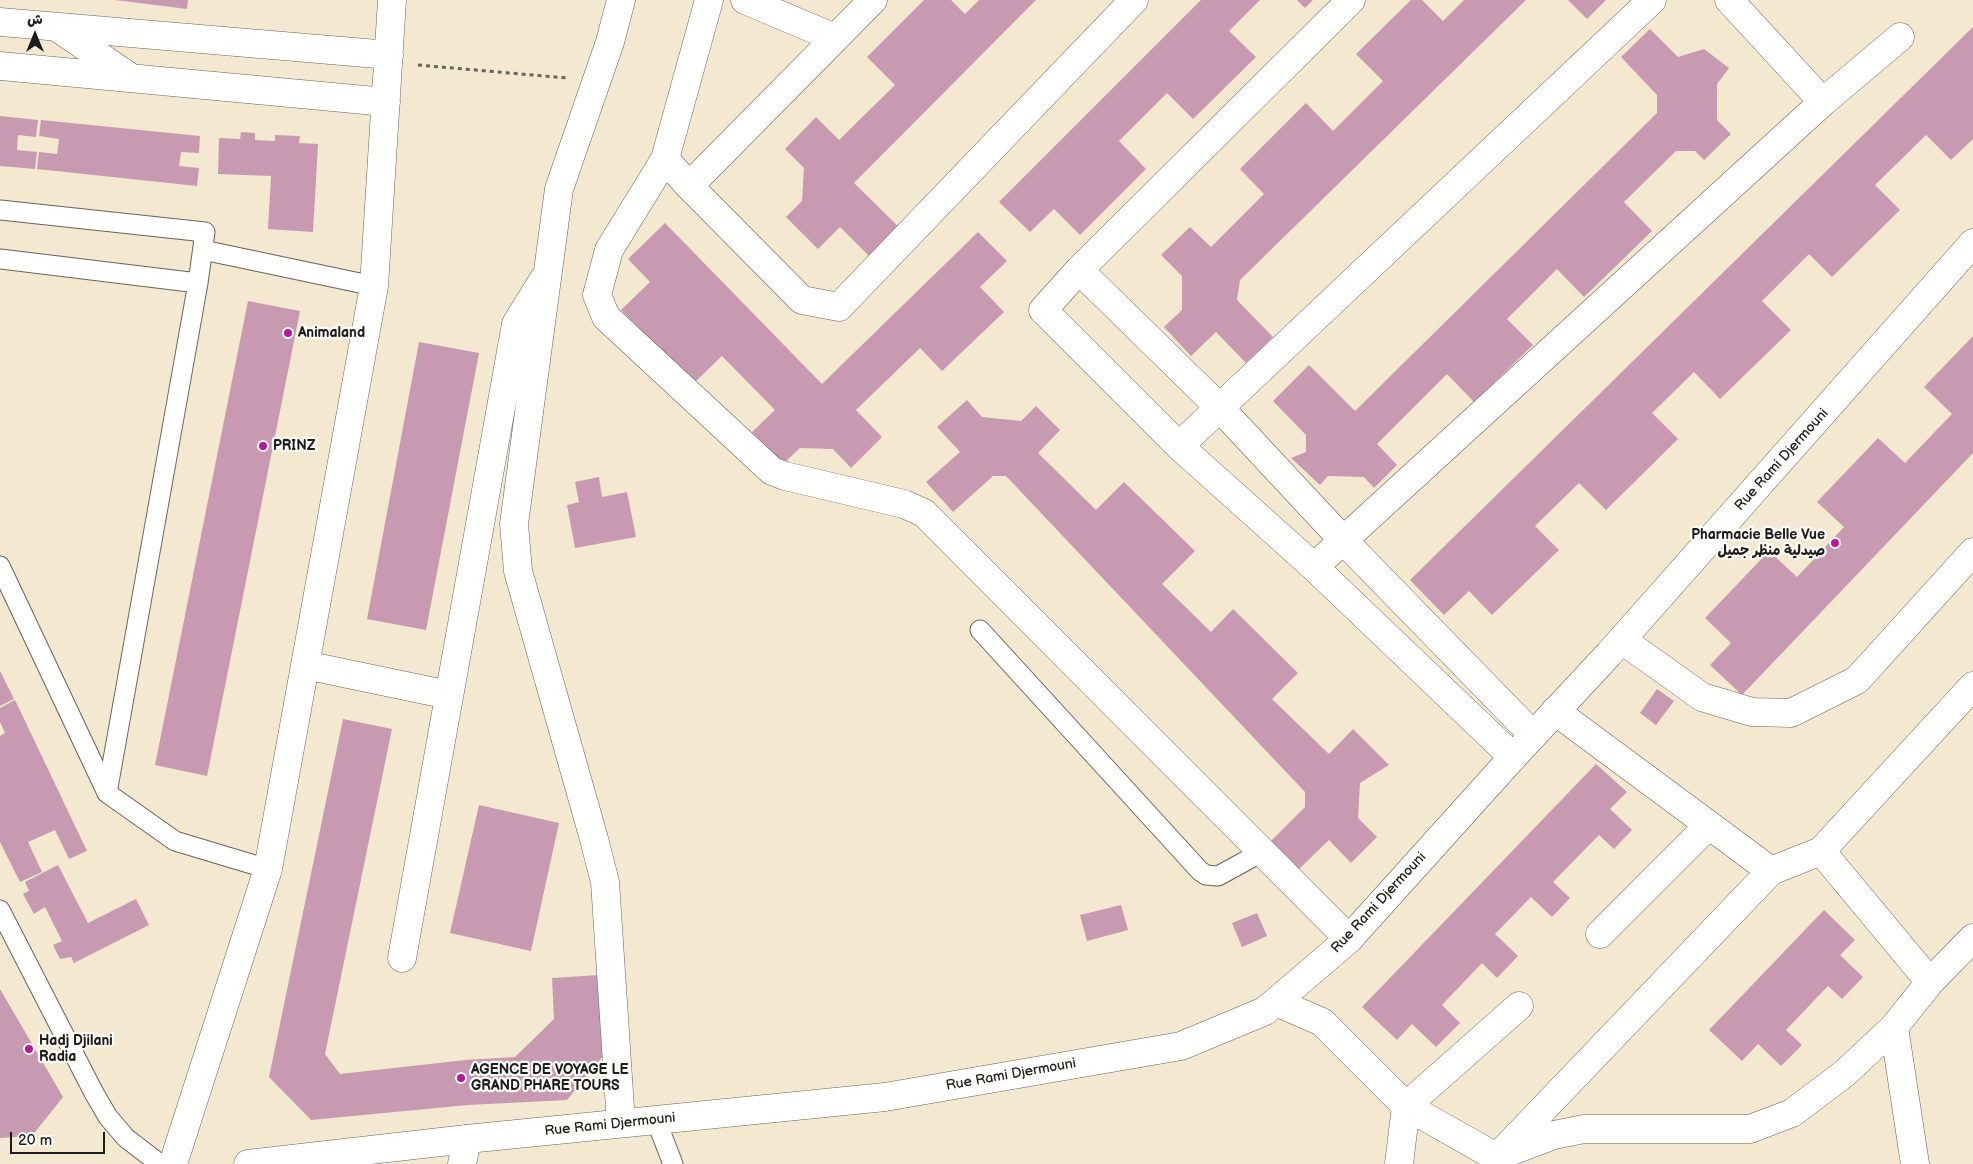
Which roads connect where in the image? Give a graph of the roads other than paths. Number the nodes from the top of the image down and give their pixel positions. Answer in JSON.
{"nodes":[{"id":1,"x":392,"y":0,"type":"edge"},
{"id":2,"x":621,"y":0,"type":"edge"},
{"id":3,"x":708,"y":0,"type":"edge"},
{"id":4,"x":745,"y":0,"type":"edge"},
{"id":5,"x":873,"y":0,"type":"edge"},
{"id":6,"x":1134,"y":0,"type":"edge"},
{"id":7,"x":1352,"y":0,"type":"edge"},
{"id":8,"x":1652,"y":0,"type":"edge"},
{"id":9,"x":1729,"y":0,"type":"edge"},
{"id":10,"x":0,"y":22,"type":"edge"},
{"id":11,"x":56,"y":27,"type":"junction"},
{"id":12,"x":835,"y":38,"type":"junction"},
{"id":13,"x":1900,"y":38,"type":"dead end"},
{"id":14,"x":388,"y":59,"type":"junction"},
{"id":15,"x":0,"y":66,"type":"edge"},
{"id":16,"x":132,"y":78,"type":"junction"},
{"id":17,"x":386,"y":102,"type":"junction"},
{"id":18,"x":1823,"y":102,"type":"junction"},
{"id":19,"x":665,"y":159,"type":"junction"},
{"id":20,"x":689,"y":186,"type":"junction"},
{"id":21,"x":0,"y":210,"type":"edge"},
{"id":22,"x":1973,"y":243,"type":"edge"},
{"id":23,"x":203,"y":250,"type":"junction"},
{"id":24,"x":0,"y":260,"type":"edge"},
{"id":25,"x":1079,"y":270,"type":"junction"},
{"id":26,"x":548,"y":272,"type":"junction"},
{"id":27,"x":198,"y":283,"type":"junction"},
{"id":28,"x":374,"y":286,"type":"junction"},
{"id":29,"x":1220,"y":408,"type":"junction"},
{"id":30,"x":1179,"y":446,"type":"junction"},
{"id":31,"x":1343,"y":540,"type":"junction"},
{"id":32,"x":1973,"y":552,"type":"edge"},
{"id":33,"x":0,"y":566,"type":"edge"},
{"id":34,"x":1314,"y":568,"type":"junction"},
{"id":35,"x":980,"y":630,"type":"dead end"},
{"id":36,"x":1622,"y":640,"type":"junction"},
{"id":37,"x":305,"y":665,"type":"junction"},
{"id":38,"x":1973,"y":686,"type":"edge"},
{"id":39,"x":449,"y":695,"type":"junction"},
{"id":40,"x":1555,"y":712,"type":"junction"},
{"id":41,"x":1533,"y":735,"type":"junction"},
{"id":42,"x":1513,"y":757,"type":"junction"},
{"id":43,"x":107,"y":793,"type":"junction"},
{"id":44,"x":1709,"y":825,"type":"junction"},
{"id":45,"x":1821,"y":851,"type":"junction"},
{"id":46,"x":1262,"y":852,"type":"junction"},
{"id":47,"x":268,"y":869,"type":"junction"},
{"id":48,"x":1771,"y":871,"type":"junction"},
{"id":49,"x":0,"y":910,"type":"edge"},
{"id":50,"x":1600,"y":934,"type":"dead end"},
{"id":51,"x":1973,"y":938,"type":"edge"},
{"id":52,"x":1348,"y":939,"type":"junction"},
{"id":53,"x":402,"y":958,"type":"dead end"},
{"id":54,"x":1930,"y":982,"type":"junction"},
{"id":55,"x":1276,"y":1002,"type":"junction"},
{"id":56,"x":1519,"y":1006,"type":"dead end"},
{"id":57,"x":1894,"y":1027,"type":"junction"},
{"id":58,"x":1406,"y":1106,"type":"junction"},
{"id":59,"x":656,"y":1120,"type":"junction"},
{"id":60,"x":621,"y":1123,"type":"junction"},
{"id":61,"x":464,"y":1151,"type":"edge"},
{"id":62,"x":1497,"y":1161,"type":"edge"},
{"id":63,"x":160,"y":1164,"type":"edge"},
{"id":64,"x":173,"y":1164,"type":"edge"},
{"id":65,"x":248,"y":1164,"type":"edge"},
{"id":66,"x":673,"y":1164,"type":"edge"},
{"id":67,"x":1399,"y":1164,"type":"edge"},
{"id":68,"x":1915,"y":1164,"type":"edge"}],
"edges":[{"from":1,"to":14,"type":"street"},
{"from":2,"to":26,"type":"street"},
{"from":3,"to":19,"type":"street"},
{"from":4,"to":12,"type":"street"},
{"from":5,"to":12,"type":"street"},
{"from":6,"to":20,"type":"street"},
{"from":7,"to":25,"type":"street"},
{"from":8,"to":29,"type":"street"},
{"from":9,"to":18,"type":"street"},
{"from":10,"to":11,"type":"street"},
{"from":11,"to":14,"type":"street"},
{"from":11,"to":16,"type":"street"},
{"from":12,"to":20,"type":"street"},
{"from":13,"to":18,"type":"street"},
{"from":14,"to":17,"type":"street"},
{"from":15,"to":16,"type":"street"},
{"from":16,"to":17,"type":"street"},
{"from":17,"to":28,"type":"street"},
{"from":18,"to":31,"type":"street"},
{"from":19,"to":20,"type":"street"},
{"from":19,"to":46,"type":"street"},
{"from":21,"to":23,"type":"lane"},
{"from":22,"to":36,"type":"street","name":"Rue Rami Djermouni"},
{"from":23,"to":27,"type":"lane"},
{"from":23,"to":28,"type":"lane"},
{"from":24,"to":27,"type":"lane"},
{"from":25,"to":29,"type":"street"},
{"from":25,"to":30,"type":"street"},
{"from":26,"to":39,"type":"street"},
{"from":26,"to":60,"type":"street"},
{"from":27,"to":43,"type":"lane"},
{"from":28,"to":37,"type":"street"},
{"from":29,"to":30,"type":"street"},
{"from":29,"to":31,"type":"street"},
{"from":30,"to":34,"type":"street"},
{"from":31,"to":34,"type":"street"},
{"from":31,"to":41,"type":"street"},
{"from":32,"to":36,"type":"street"},
{"from":33,"to":43,"type":"lane"},
{"from":34,"to":42,"type":"street"},
{"from":35,"to":46,"type":"lane"},
{"from":36,"to":40,"type":"street","name":"Rue Rami Djermouni"},
{"from":37,"to":39,"type":"street"},
{"from":37,"to":47,"type":"street"},
{"from":38,"to":45,"type":"street"},
{"from":39,"to":53,"type":"street"},
{"from":40,"to":41,"type":"street","name":"Rue Rami Djermouni"},
{"from":40,"to":44,"type":"street"},
{"from":41,"to":42,"type":"street","name":"Rue Rami Djermouni"},
{"from":42,"to":52,"type":"street","name":"Rue Rami Djermouni"},
{"from":43,"to":47,"type":"lane"},
{"from":44,"to":48,"type":"street"},
{"from":44,"to":50,"type":"street"},
{"from":45,"to":48,"type":"street"},
{"from":45,"to":54,"type":"street"},
{"from":46,"to":52,"type":"street"},
{"from":47,"to":64,"type":"street"},
{"from":48,"to":62,"type":"street"},
{"from":49,"to":63,"type":"lane"},
{"from":51,"to":54,"type":"street"},
{"from":52,"to":55,"type":"street","name":"Rue Rami Djermouni"},
{"from":54,"to":57,"type":"street"},
{"from":55,"to":58,"type":"street"},
{"from":55,"to":59,"type":"street","name":"Rue Rami Djermouni"},
{"from":56,"to":58,"type":"street"},
{"from":57,"to":62,"type":"street"},
{"from":57,"to":68,"type":"street"},
{"from":58,"to":62,"type":"street"},
{"from":58,"to":67,"type":"street"},
{"from":59,"to":60,"type":"street","name":"Rue Rami Djermouni"},
{"from":59,"to":66,"type":"lane"},
{"from":60,"to":61,"type":"street","name":"Rue Rami Djermouni"},
{"from":61,"to":65,"type":"street","name":"Rue Rami Djermouni"}]}
